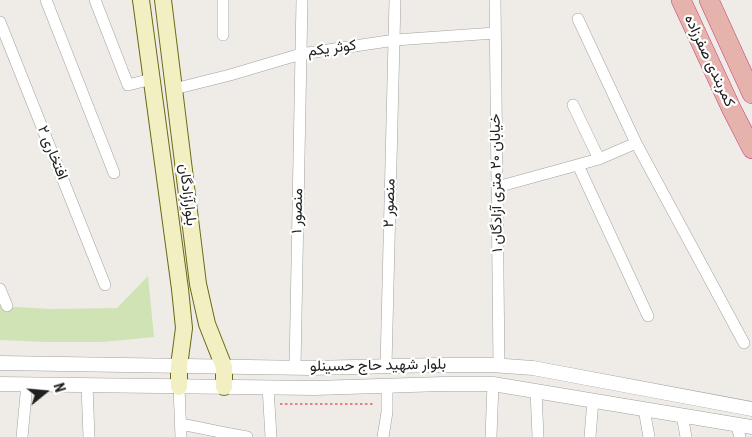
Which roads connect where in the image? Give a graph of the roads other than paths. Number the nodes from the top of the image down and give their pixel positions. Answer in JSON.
{"nodes":[{"id":1,"x":46,"y":0,"type":"edge"},
{"id":2,"x":95,"y":0,"type":"edge"},
{"id":3,"x":141,"y":0,"type":"edge"},
{"id":4,"x":163,"y":0,"type":"edge"},
{"id":5,"x":223,"y":0,"type":"edge"},
{"id":6,"x":302,"y":0,"type":"edge"},
{"id":7,"x":395,"y":0,"type":"edge"},
{"id":8,"x":495,"y":0,"type":"edge"},
{"id":9,"x":681,"y":0,"type":"edge"},
{"id":10,"x":709,"y":0,"type":"edge"},
{"id":11,"x":578,"y":19,"type":"dead end"},
{"id":12,"x":0,"y":22,"type":"edge"},
{"id":13,"x":495,"y":33,"type":"junction"},
{"id":14,"x":223,"y":35,"type":"dead end"},
{"id":15,"x":395,"y":40,"type":"junction"},
{"id":16,"x":301,"y":54,"type":"junction"},
{"id":17,"x":152,"y":79,"type":"junction"},
{"id":18,"x":174,"y":89,"type":"junction"},
{"id":19,"x":752,"y":94,"type":"edge"},
{"id":20,"x":573,"y":105,"type":"dead end"},
{"id":21,"x":636,"y":143,"type":"junction"},
{"id":22,"x":752,"y":149,"type":"edge"},
{"id":23,"x":599,"y":159,"type":"junction"},
{"id":24,"x":578,"y":165,"type":"junction"},
{"id":25,"x":114,"y":173,"type":"dead end"},
{"id":26,"x":497,"y":187,"type":"junction"},
{"id":27,"x":105,"y":285,"type":"dead end"},
{"id":28,"x":0,"y":289,"type":"edge"},
{"id":29,"x":7,"y":306,"type":"dead end"},
{"id":30,"x":648,"y":316,"type":"dead end"},
{"id":31,"x":207,"y":324,"type":"junction"},
{"id":32,"x":184,"y":328,"type":"junction"},
{"id":33,"x":744,"y":343,"type":"dead end"},
{"id":34,"x":0,"y":363,"type":"edge"},
{"id":35,"x":179,"y":366,"type":"junction"},
{"id":36,"x":386,"y":366,"type":"junction"},
{"id":37,"x":500,"y":366,"type":"junction"},
{"id":38,"x":224,"y":367,"type":"junction"},
{"id":39,"x":295,"y":368,"type":"junction"},
{"id":40,"x":0,"y":384,"type":"edge"},
{"id":41,"x":27,"y":384,"type":"junction"},
{"id":42,"x":493,"y":384,"type":"junction"},
{"id":43,"x":87,"y":385,"type":"junction"},
{"id":44,"x":388,"y":386,"type":"junction"},
{"id":45,"x":179,"y":387,"type":"junction"},
{"id":46,"x":224,"y":387,"type":"junction"},
{"id":47,"x":268,"y":388,"type":"junction"},
{"id":48,"x":536,"y":391,"type":"junction"},
{"id":49,"x":593,"y":400,"type":"junction"},
{"id":50,"x":752,"y":409,"type":"edge"},
{"id":51,"x":644,"y":410,"type":"junction"},
{"id":52,"x":682,"y":415,"type":"junction"},
{"id":53,"x":180,"y":424,"type":"junction"},
{"id":54,"x":752,"y":427,"type":"edge"},
{"id":55,"x":738,"y":431,"type":"edge"},
{"id":56,"x":225,"y":435,"type":"edge"},
{"id":57,"x":22,"y":437,"type":"edge"},
{"id":58,"x":89,"y":437,"type":"edge"},
{"id":59,"x":181,"y":437,"type":"edge"},
{"id":60,"x":247,"y":437,"type":"edge"},
{"id":61,"x":271,"y":437,"type":"edge"},
{"id":62,"x":383,"y":437,"type":"edge"},
{"id":63,"x":491,"y":437,"type":"edge"},
{"id":64,"x":538,"y":437,"type":"edge"},
{"id":65,"x":590,"y":437,"type":"edge"},
{"id":66,"x":649,"y":437,"type":"edge"},
{"id":67,"x":686,"y":437,"type":"edge"}],
"edges":[{"from":1,"to":25,"type":"street"},
{"from":2,"to":17,"type":"street"},
{"from":3,"to":17,"type":"main road","name":"بلوارآزادگان"},
{"from":4,"to":18,"type":"main road","name":"بلوارآزادگان"},
{"from":5,"to":14,"type":"street"},
{"from":6,"to":16,"type":"street","name":"منصور ۱"},
{"from":7,"to":15,"type":"street","name":"منصور ۲"},
{"from":8,"to":13,"type":"street","name":"۱ خیابان ۲۰ متری آزادگان"},
{"from":9,"to":22,"type":"highway","name":"کمربندی صفرزاده"},
{"from":10,"to":19,"type":"highway","name":"کمربندی صفرزاده"},
{"from":11,"to":21,"type":"street"},
{"from":12,"to":27,"type":"street","name":"افتخاری ۲"},
{"from":13,"to":15,"type":"street","name":"کوثر یکم"},
{"from":13,"to":26,"type":"street","name":"۱ خیابان ۲۰ متری آزادگان"},
{"from":15,"to":16,"type":"street","name":"کوثر یکم"},
{"from":15,"to":36,"type":"street","name":"منصور ۲"},
{"from":16,"to":18,"type":"street","name":"کوثر یکم"},
{"from":16,"to":39,"type":"street","name":"منصور ۱"},
{"from":17,"to":32,"type":"main road","name":"بلوارآزادگان"},
{"from":18,"to":31,"type":"main road","name":"بلوارآزادگان"},
{"from":20,"to":23,"type":"street"},
{"from":21,"to":23,"type":"street"},
{"from":21,"to":33,"type":"street"},
{"from":23,"to":24,"type":"street"},
{"from":24,"to":26,"type":"street"},
{"from":24,"to":30,"type":"street"},
{"from":26,"to":37,"type":"street","name":"۱ خیابان ۲۰ متری آزادگان"},
{"from":28,"to":29,"type":"street"},
{"from":31,"to":32,"type":"main road"},
{"from":31,"to":38,"type":"main road","name":"بلوارآزادگان"},
{"from":32,"to":35,"type":"main road","name":"بلوارآزادگان"},
{"from":34,"to":35,"type":"street","name":"بلوار شهید حاج حسینلو"},
{"from":35,"to":38,"type":"street","name":"بلوار شهید حاج حسینلو"},
{"from":35,"to":45,"type":"main road","name":"بلوارآزادگان"},
{"from":36,"to":37,"type":"street","name":"بلوار شهید حاج حسینلو"},
{"from":36,"to":39,"type":"street","name":"بلوار شهید حاج حسینلو"},
{"from":37,"to":50,"type":"street","name":"بلوار شهید حاج حسینلو"},
{"from":38,"to":39,"type":"street","name":"بلوار شهید حاج حسینلو"},
{"from":38,"to":46,"type":"main road","name":"بلوارآزادگان"},
{"from":40,"to":41,"type":"street","name":"بلوار شهید حاج حسینلو"},
{"from":41,"to":43,"type":"street","name":"بلوار شهید حاج حسینلو"},
{"from":41,"to":57,"type":"street"},
{"from":42,"to":44,"type":"street","name":"بلوار شهید حاج حسینلو"},
{"from":42,"to":48,"type":"street","name":"بلوار شهید حاج حسینلو"},
{"from":42,"to":63,"type":"street"},
{"from":43,"to":45,"type":"street","name":"بلوار شهید حاج حسینلو"},
{"from":43,"to":58,"type":"street"},
{"from":44,"to":47,"type":"street","name":"بلوار شهید حاج حسینلو"},
{"from":44,"to":62,"type":"street"},
{"from":45,"to":46,"type":"street","name":"بلوار شهید حاج حسینلو"},
{"from":45,"to":53,"type":"street"},
{"from":46,"to":47,"type":"street","name":"بلوار شهید حاج حسینلو"},
{"from":47,"to":61,"type":"street"},
{"from":48,"to":49,"type":"street","name":"بلوار شهید حاج حسینلو"},
{"from":48,"to":64,"type":"street"},
{"from":49,"to":51,"type":"street","name":"بلوار شهید حاج حسینلو"},
{"from":49,"to":65,"type":"street"},
{"from":51,"to":52,"type":"street","name":"بلوار شهید حاج حسینلو"},
{"from":51,"to":66,"type":"street"},
{"from":52,"to":55,"type":"street","name":"بلوار شهید حاج حسینلو"},
{"from":52,"to":67,"type":"street"},
{"from":53,"to":56,"type":"street"},
{"from":53,"to":59,"type":"street"},
{"from":54,"to":55,"type":"street","name":"بلوار شهید حاج حسینلو"},
{"from":56,"to":60,"type":"street"}]}
